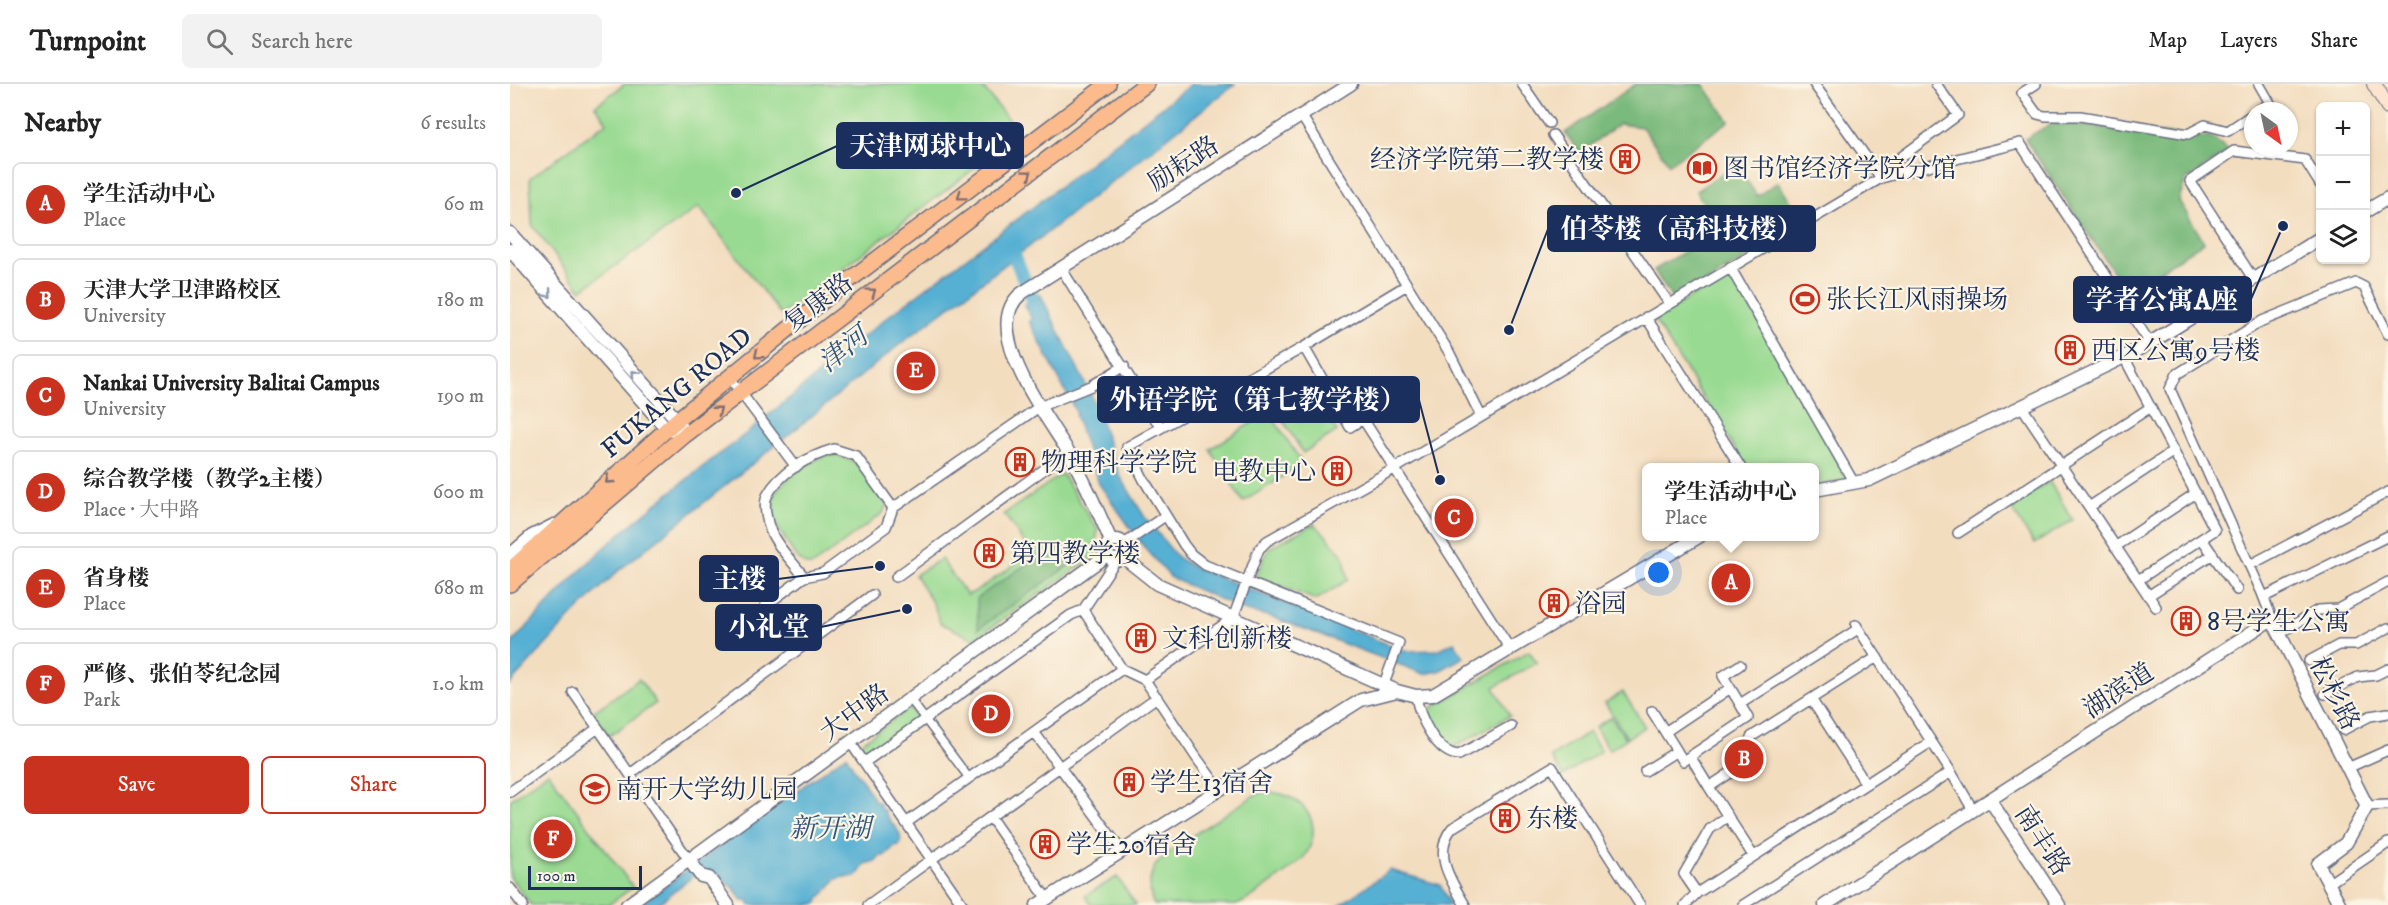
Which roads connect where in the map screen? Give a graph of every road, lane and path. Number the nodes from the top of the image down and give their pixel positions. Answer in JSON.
{"nodes":[{"id":1,"x":1108,"y":84,"type":"edge"},
{"id":2,"x":1146,"y":84,"type":"edge"},
{"id":3,"x":1351,"y":84,"type":"edge"},
{"id":4,"x":1522,"y":84,"type":"edge"},
{"id":5,"x":1814,"y":84,"type":"edge"},
{"id":6,"x":1936,"y":84,"type":"edge"},
{"id":7,"x":2036,"y":84,"type":"edge"},
{"id":8,"x":2259,"y":84,"type":"edge"},
{"id":9,"x":2374,"y":84,"type":"edge"},
{"id":10,"x":2269,"y":102,"type":"edge"},
{"id":11,"x":2388,"y":107,"type":"edge"},
{"id":12,"x":1301,"y":115,"type":"junction"},
{"id":13,"x":2244,"y":120,"type":"edge"},
{"id":14,"x":1549,"y":123,"type":"dead end"},
{"id":15,"x":1553,"y":135,"type":"dead end"},
{"id":16,"x":1879,"y":176,"type":"junction"},
{"id":17,"x":2316,"y":178,"type":"edge"},
{"id":18,"x":2388,"y":198,"type":"edge"},
{"id":19,"x":2368,"y":210,"type":"edge"},
{"id":20,"x":510,"y":233,"type":"edge"},
{"id":21,"x":2316,"y":241,"type":"edge"},
{"id":22,"x":510,"y":250,"type":"edge"},
{"id":23,"x":1730,"y":267,"type":"junction"},
{"id":24,"x":1061,"y":268,"type":"junction"},
{"id":25,"x":2254,"y":280,"type":"junction"},
{"id":26,"x":1407,"y":285,"type":"junction"},
{"id":27,"x":1669,"y":303,"type":"junction"},
{"id":28,"x":1646,"y":317,"type":"junction"},
{"id":29,"x":2388,"y":333,"type":"edge"},
{"id":30,"x":2150,"y":343,"type":"junction"},
{"id":31,"x":1304,"y":347,"type":"junction"},
{"id":32,"x":2124,"y":357,"type":"junction"},
{"id":33,"x":1124,"y":366,"type":"junction"},
{"id":34,"x":730,"y":378,"type":"junction"},
{"id":35,"x":745,"y":398,"type":"junction"},
{"id":36,"x":2022,"y":406,"type":"junction"},
{"id":37,"x":1039,"y":407,"type":"junction"},
{"id":38,"x":2151,"y":408,"type":"junction"},
{"id":39,"x":1481,"y":416,"type":"junction"},
{"id":40,"x":672,"y":425,"type":"junction"},
{"id":41,"x":1161,"y":428,"type":"junction"},
{"id":42,"x":685,"y":435,"type":"junction"},
{"id":43,"x":2174,"y":451,"type":"junction"},
{"id":44,"x":1068,"y":452,"type":"junction"},
{"id":45,"x":1738,"y":463,"type":"edge"},
{"id":46,"x":796,"y":467,"type":"junction"},
{"id":47,"x":2062,"y":467,"type":"junction"},
{"id":48,"x":1394,"y":468,"type":"junction"},
{"id":49,"x":1854,"y":483,"type":"junction"},
{"id":50,"x":1819,"y":489,"type":"edge"},
{"id":51,"x":2388,"y":492,"type":"edge"},
{"id":52,"x":2196,"y":493,"type":"junction"},
{"id":53,"x":2089,"y":507,"type":"junction"},
{"id":54,"x":893,"y":508,"type":"junction"},
{"id":55,"x":1165,"y":516,"type":"junction"},
{"id":56,"x":1958,"y":533,"type":"dead end"},
{"id":57,"x":2388,"y":536,"type":"edge"},
{"id":58,"x":2202,"y":538,"type":"junction"},
{"id":59,"x":1693,"y":541,"type":"edge"},
{"id":60,"x":2115,"y":547,"type":"junction"},
{"id":61,"x":1121,"y":551,"type":"junction"},
{"id":62,"x":2212,"y":554,"type":"junction"},
{"id":63,"x":517,"y":564,"type":"edge"},
{"id":64,"x":2250,"y":565,"type":"junction"},
{"id":65,"x":804,"y":577,"type":"junction"},
{"id":66,"x":896,"y":577,"type":"dead end"},
{"id":67,"x":1246,"y":580,"type":"junction"},
{"id":68,"x":2138,"y":580,"type":"junction"},
{"id":69,"x":2388,"y":582,"type":"edge"},
{"id":70,"x":510,"y":584,"type":"edge"},
{"id":71,"x":2237,"y":590,"type":"dead end"},
{"id":72,"x":510,"y":594,"type":"edge"},
{"id":73,"x":872,"y":595,"type":"dead end"},
{"id":74,"x":2148,"y":596,"type":"junction"},
{"id":75,"x":2264,"y":597,"type":"junction"},
{"id":76,"x":2156,"y":607,"type":"dead end"},
{"id":77,"x":1083,"y":610,"type":"junction"},
{"id":78,"x":1233,"y":618,"type":"junction"},
{"id":79,"x":2272,"y":619,"type":"junction"},
{"id":80,"x":2388,"y":628,"type":"edge"},
{"id":81,"x":2279,"y":634,"type":"junction"},
{"id":82,"x":797,"y":650,"type":"junction"},
{"id":83,"x":1509,"y":650,"type":"junction"},
{"id":84,"x":1877,"y":657,"type":"junction"},
{"id":85,"x":2309,"y":661,"type":"dead end"},
{"id":86,"x":1740,"y":665,"type":"dead end"},
{"id":87,"x":1122,"y":669,"type":"junction"},
{"id":88,"x":2388,"y":669,"type":"edge"},
{"id":89,"x":1145,"y":680,"type":"junction"},
{"id":90,"x":1384,"y":684,"type":"junction"},
{"id":91,"x":1729,"y":689,"type":"junction"},
{"id":92,"x":1397,"y":691,"type":"junction"},
{"id":93,"x":573,"y":692,"type":"dead end"},
{"id":94,"x":2325,"y":694,"type":"dead end"},
{"id":95,"x":1416,"y":696,"type":"junction"},
{"id":96,"x":1157,"y":697,"type":"junction"},
{"id":97,"x":910,"y":699,"type":"junction"},
{"id":98,"x":1811,"y":699,"type":"junction"},
{"id":99,"x":1740,"y":704,"type":"junction"},
{"id":100,"x":1652,"y":711,"type":"dead end"},
{"id":101,"x":2388,"y":713,"type":"edge"},
{"id":102,"x":1748,"y":718,"type":"junction"},
{"id":103,"x":925,"y":719,"type":"junction"},
{"id":104,"x":1511,"y":726,"type":"dead end"},
{"id":105,"x":598,"y":728,"type":"junction"},
{"id":106,"x":2343,"y":730,"type":"dead end"},
{"id":107,"x":1034,"y":732,"type":"junction"},
{"id":108,"x":1665,"y":732,"type":"junction"},
{"id":109,"x":1758,"y":733,"type":"junction"},
{"id":110,"x":850,"y":742,"type":"junction"},
{"id":111,"x":1931,"y":742,"type":"junction"},
{"id":112,"x":2388,"y":750,"type":"edge"},
{"id":113,"x":1677,"y":751,"type":"junction"},
{"id":114,"x":1690,"y":756,"type":"junction"},
{"id":115,"x":865,"y":762,"type":"junction"},
{"id":116,"x":2352,"y":766,"type":"dead end"},
{"id":117,"x":1060,"y":768,"type":"junction"},
{"id":118,"x":1645,"y":771,"type":"dead end"},
{"id":119,"x":1951,"y":772,"type":"junction"},
{"id":120,"x":630,"y":774,"type":"junction"},
{"id":121,"x":969,"y":778,"type":"junction"},
{"id":122,"x":1866,"y":784,"type":"junction"},
{"id":123,"x":1709,"y":787,"type":"junction"},
{"id":124,"x":1220,"y":790,"type":"junction"},
{"id":125,"x":510,"y":792,"type":"edge"},
{"id":126,"x":1990,"y":800,"type":"junction"},
{"id":127,"x":2388,"y":805,"type":"edge"},
{"id":128,"x":2367,"y":806,"type":"junction"},
{"id":129,"x":1973,"y":810,"type":"junction"},
{"id":130,"x":1728,"y":816,"type":"junction"},
{"id":131,"x":991,"y":818,"type":"junction"},
{"id":132,"x":906,"y":823,"type":"junction"},
{"id":133,"x":2388,"y":843,"type":"edge"},
{"id":134,"x":1121,"y":850,"type":"junction"},
{"id":135,"x":1752,"y":854,"type":"dead end"},
{"id":136,"x":931,"y":861,"type":"junction"},
{"id":137,"x":691,"y":862,"type":"junction"},
{"id":138,"x":2328,"y":884,"type":"junction"},
{"id":139,"x":510,"y":888,"type":"edge"},
{"id":140,"x":1697,"y":893,"type":"junction"},
{"id":141,"x":1042,"y":902,"type":"edge"},
{"id":142,"x":523,"y":905,"type":"edge"},
{"id":143,"x":627,"y":905,"type":"edge"},
{"id":144,"x":728,"y":905,"type":"edge"},
{"id":145,"x":868,"y":905,"type":"edge"},
{"id":146,"x":963,"y":905,"type":"edge"},
{"id":147,"x":1465,"y":905,"type":"edge"},
{"id":148,"x":1640,"y":905,"type":"edge"},
{"id":149,"x":1684,"y":905,"type":"edge"},
{"id":150,"x":1743,"y":905,"type":"edge"},
{"id":151,"x":1825,"y":905,"type":"edge"},
{"id":152,"x":2059,"y":905,"type":"edge"},
{"id":153,"x":2340,"y":905,"type":"edge"}],
"edges":[{"from":1,"to":34,"type":"highway","name":"FUKANG ROAD","one_way":true},
{"from":35,"to":2,"type":"highway","name":"复康路","one_way":true},
{"from":3,"to":12,"type":"street","name":"励耘路"},
{"from":4,"to":14,"type":"street"},
{"from":5,"to":16,"type":"street"},
{"from":6,"to":16,"type":"street"},
{"from":7,"to":13,"type":"street"},
{"from":8,"to":10,"type":"street"},
{"from":9,"to":11,"type":"main road"},
{"from":12,"to":24,"type":"street","name":"励耘路"},
{"from":12,"to":26,"type":"street"},
{"from":15,"to":27,"type":"street"},
{"from":16,"to":23,"type":"street"},
{"from":16,"to":30,"type":"street"},
{"from":17,"to":25,"type":"street"},
{"from":18,"to":19,"type":"street"},
{"from":40,"to":20,"type":"street","one_way":true},
{"from":21,"to":25,"type":"street"},
{"from":22,"to":40,"type":"street","one_way":true},
{"from":23,"to":27,"type":"street"},
{"from":23,"to":49,"type":"street"},
{"from":24,"to":33,"type":"street"},
{"from":24,"to":37,"type":"street","name":"励耘路"},
{"from":25,"to":30,"type":"street"},
{"from":26,"to":31,"type":"street"},
{"from":26,"to":39,"type":"street"},
{"from":27,"to":28,"type":"street"},
{"from":28,"to":39,"type":"street"},
{"from":28,"to":45,"type":"street"},
{"from":29,"to":64,"type":"street"},
{"from":30,"to":32,"type":"street"},
{"from":31,"to":41,"type":"street"},
{"from":31,"to":48,"type":"street"},
{"from":32,"to":36,"type":"street"},
{"from":32,"to":38,"type":"street"},
{"from":33,"to":37,"type":"street"},
{"from":33,"to":41,"type":"street"},
{"from":34,"to":35,"type":"street"},
{"from":34,"to":40,"type":"highway","name":"FUKANG ROAD"},
{"from":42,"to":35,"type":"highway","name":"复康路","one_way":true},
{"from":35,"to":46,"type":"street"},
{"from":36,"to":47,"type":"street"},
{"from":36,"to":49,"type":"street"},
{"from":37,"to":44,"type":"street"},
{"from":37,"to":54,"type":"street"},
{"from":38,"to":43,"type":"street"},
{"from":38,"to":47,"type":"street"},
{"from":39,"to":48,"type":"street"},
{"from":40,"to":42,"type":"street"},
{"from":40,"to":63,"type":"highway","name":"FUKANG ROAD","one_way":true},
{"from":41,"to":55,"type":"street"},
{"from":42,"to":63,"type":"highway","name":"复康路"},
{"from":42,"to":72,"type":"street"},
{"from":43,"to":52,"type":"street"},
{"from":43,"to":53,"type":"street"},
{"from":44,"to":61,"type":"street"},
{"from":44,"to":66,"type":"street"},
{"from":46,"to":54,"type":"street"},
{"from":46,"to":65,"type":"street"},
{"from":47,"to":53,"type":"street"},
{"from":47,"to":56,"type":"street"},
{"from":48,"to":67,"type":"street"},
{"from":48,"to":83,"type":"street"},
{"from":49,"to":50,"type":"street"},
{"from":51,"to":64,"type":"street"},
{"from":52,"to":58,"type":"street"},
{"from":52,"to":60,"type":"street"},
{"from":53,"to":60,"type":"street"},
{"from":54,"to":65,"type":"street"},
{"from":55,"to":61,"type":"street"},
{"from":55,"to":67,"type":"street"},
{"from":57,"to":75,"type":"street"},
{"from":58,"to":62,"type":"street"},
{"from":58,"to":68,"type":"street"},
{"from":59,"to":83,"type":"street"},
{"from":60,"to":68,"type":"street"},
{"from":61,"to":77,"type":"street"},
{"from":61,"to":78,"type":"street"},
{"from":61,"to":97,"type":"street","name":"大中路"},
{"from":62,"to":71,"type":"street"},
{"from":62,"to":74,"type":"street"},
{"from":63,"to":70,"type":"highway","name":"FUKANG ROAD"},
{"from":64,"to":75,"type":"street"},
{"from":65,"to":82,"type":"street"},
{"from":67,"to":78,"type":"street"},
{"from":67,"to":90,"type":"street"},
{"from":68,"to":74,"type":"street"},
{"from":69,"to":81,"type":"street"},
{"from":73,"to":82,"type":"street"},
{"from":74,"to":76,"type":"street"},
{"from":75,"to":79,"type":"street"},
{"from":77,"to":87,"type":"street"},
{"from":77,"to":103,"type":"street"},
{"from":78,"to":89,"type":"street"},
{"from":78,"to":90,"type":"street"},
{"from":79,"to":81,"type":"street","name":"松杉路"},
{"from":79,"to":126,"type":"street","name":"湖滨道"},
{"from":80,"to":85,"type":"street"},
{"from":81,"to":128,"type":"street","name":"松杉路"},
{"from":82,"to":120,"type":"street"},
{"from":83,"to":95,"type":"street"},
{"from":84,"to":98,"type":"street"},
{"from":84,"to":99,"type":"street"},
{"from":84,"to":111,"type":"street"},
{"from":86,"to":91,"type":"street"},
{"from":87,"to":89,"type":"street"},
{"from":87,"to":107,"type":"street"},
{"from":88,"to":94,"type":"street"},
{"from":89,"to":96,"type":"street"},
{"from":90,"to":92,"type":"street"},
{"from":91,"to":99,"type":"street"},
{"from":91,"to":108,"type":"street"},
{"from":92,"to":95,"type":"street"},
{"from":92,"to":124,"type":"street"},
{"from":93,"to":105,"type":"street"},
{"from":95,"to":104,"type":"street"},
{"from":96,"to":117,"type":"street"},
{"from":96,"to":124,"type":"street"},
{"from":97,"to":103,"type":"street"},
{"from":97,"to":110,"type":"street","name":"大中路"},
{"from":98,"to":109,"type":"street"},
{"from":98,"to":122,"type":"street"},
{"from":99,"to":102,"type":"street"},
{"from":100,"to":108,"type":"street"},
{"from":101,"to":106,"type":"street"},
{"from":102,"to":109,"type":"street"},
{"from":102,"to":114,"type":"street"},
{"from":103,"to":115,"type":"street"},
{"from":103,"to":121,"type":"street"},
{"from":105,"to":120,"type":"street"},
{"from":105,"to":125,"type":"street"},
{"from":107,"to":117,"type":"street"},
{"from":107,"to":121,"type":"street"},
{"from":108,"to":113,"type":"street"},
{"from":109,"to":123,"type":"street"},
{"from":110,"to":115,"type":"street"},
{"from":110,"to":137,"type":"street","name":"大中路"},
{"from":111,"to":119,"type":"street"},
{"from":111,"to":122,"type":"street"},
{"from":112,"to":116,"type":"street"},
{"from":113,"to":114,"type":"street"},
{"from":113,"to":118,"type":"street"},
{"from":114,"to":123,"type":"street"},
{"from":115,"to":132,"type":"street"},
{"from":117,"to":131,"type":"street"},
{"from":117,"to":134,"type":"street"},
{"from":119,"to":129,"type":"street"},
{"from":119,"to":150,"type":"street"},
{"from":120,"to":137,"type":"street"},
{"from":121,"to":132,"type":"street"},
{"from":122,"to":140,"type":"street"},
{"from":123,"to":130,"type":"street"},
{"from":124,"to":134,"type":"street"},
{"from":126,"to":129,"type":"street","name":"湖滨道"},
{"from":126,"to":152,"type":"street","name":"南丰路"},
{"from":127,"to":128,"type":"street"},
{"from":128,"to":138,"type":"street"},
{"from":129,"to":151,"type":"street","name":"湖滨道"},
{"from":130,"to":135,"type":"street"},
{"from":130,"to":140,"type":"street"},
{"from":131,"to":136,"type":"street"},
{"from":131,"to":141,"type":"street"},
{"from":132,"to":136,"type":"street"},
{"from":133,"to":138,"type":"street"},
{"from":134,"to":141,"type":"street"},
{"from":136,"to":145,"type":"street"},
{"from":136,"to":146,"type":"street"},
{"from":137,"to":143,"type":"street","name":"大中路"},
{"from":137,"to":144,"type":"street"},
{"from":138,"to":153,"type":"street"},
{"from":139,"to":142,"type":"street"},
{"from":140,"to":149,"type":"street"},
{"from":147,"to":148,"type":"street"}]}
